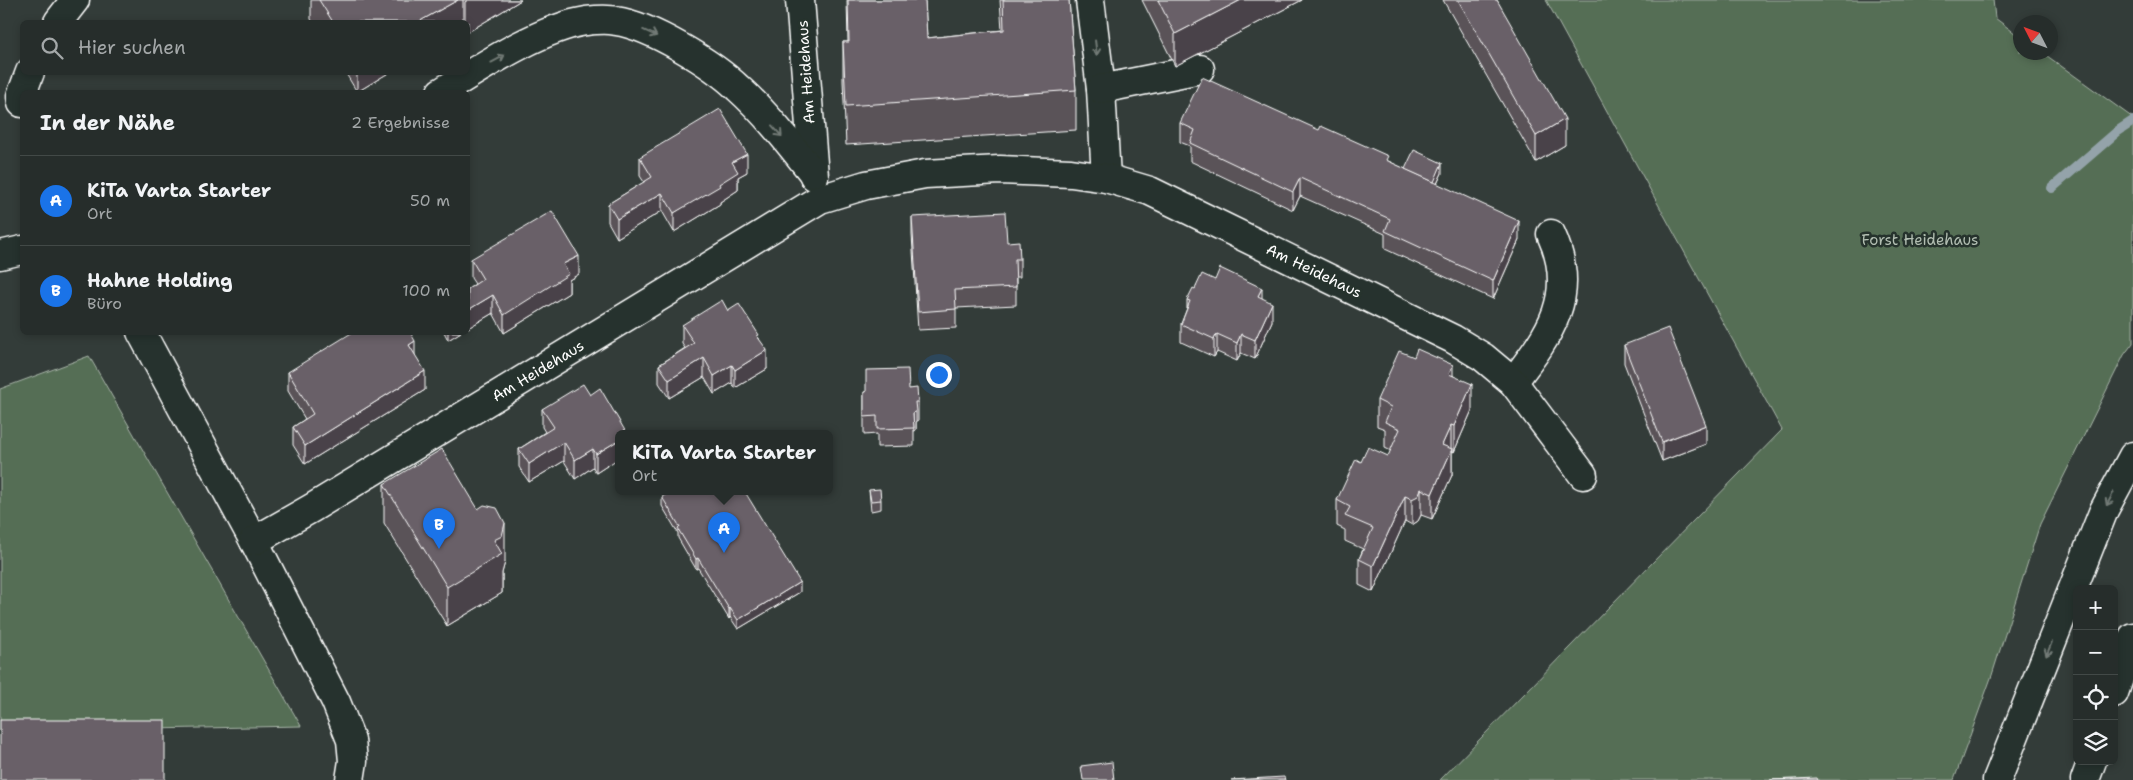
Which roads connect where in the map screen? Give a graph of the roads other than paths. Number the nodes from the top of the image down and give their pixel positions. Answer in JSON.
{"nodes":[{"id":1,"x":76,"y":0,"type":"edge"},
{"id":2,"x":800,"y":0,"type":"edge"},
{"id":3,"x":1090,"y":0,"type":"edge"},
{"id":4,"x":60,"y":20,"type":"edge"},
{"id":5,"x":1200,"y":69,"type":"dead end"},
{"id":6,"x":470,"y":74,"type":"edge"},
{"id":7,"x":469,"y":75,"type":"edge"},
{"id":8,"x":1101,"y":89,"type":"junction"},
{"id":9,"x":444,"y":90,"type":"edge"},
{"id":10,"x":813,"y":173,"type":"junction"},
{"id":11,"x":1106,"y":178,"type":"junction"},
{"id":12,"x":820,"y":199,"type":"junction"},
{"id":13,"x":1551,"y":234,"type":"dead end"},
{"id":14,"x":20,"y":250,"type":"edge"},
{"id":15,"x":0,"y":255,"type":"edge"},
{"id":16,"x":147,"y":335,"type":"edge"},
{"id":17,"x":1514,"y":382,"type":"junction"},
{"id":18,"x":2133,"y":456,"type":"edge"},
{"id":19,"x":1583,"y":475,"type":"dead end"},
{"id":20,"x":254,"y":541,"type":"junction"},
{"id":21,"x":2133,"y":637,"type":"edge"},
{"id":22,"x":2118,"y":681,"type":"edge"},
{"id":23,"x":2091,"y":765,"type":"edge"},
{"id":24,"x":350,"y":780,"type":"edge"},
{"id":25,"x":1997,"y":780,"type":"edge"},
{"id":26,"x":2085,"y":780,"type":"edge"}],
"edges":[{"from":1,"to":4,"type":"main road"},
{"from":2,"to":10,"type":"main road","name":"Am Heidehaus"},
{"from":3,"to":8,"type":"main road","one_way":true},
{"from":5,"to":8,"type":"main road"},
{"from":6,"to":10,"type":"main road","name":"Am Heidehaus","one_way":true},
{"from":9,"to":7,"type":"main road","name":"Am Heidehaus","one_way":true},
{"from":8,"to":11,"type":"main road"},
{"from":10,"to":12,"type":"main road","name":"Am Heidehaus"},
{"from":11,"to":12,"type":"main road","name":"Am Heidehaus"},
{"from":11,"to":17,"type":"main road","name":"Am Heidehaus"},
{"from":12,"to":20,"type":"main road","name":"Am Heidehaus"},
{"from":13,"to":17,"type":"main road"},
{"from":14,"to":15,"type":"main road"},
{"from":16,"to":20,"type":"main road"},
{"from":17,"to":19,"type":"main road","name":"Am Heidehaus"},
{"from":18,"to":25,"type":"main road","one_way":true},
{"from":20,"to":24,"type":"main road"},
{"from":21,"to":22,"type":"main road"},
{"from":23,"to":26,"type":"main road"}]}
